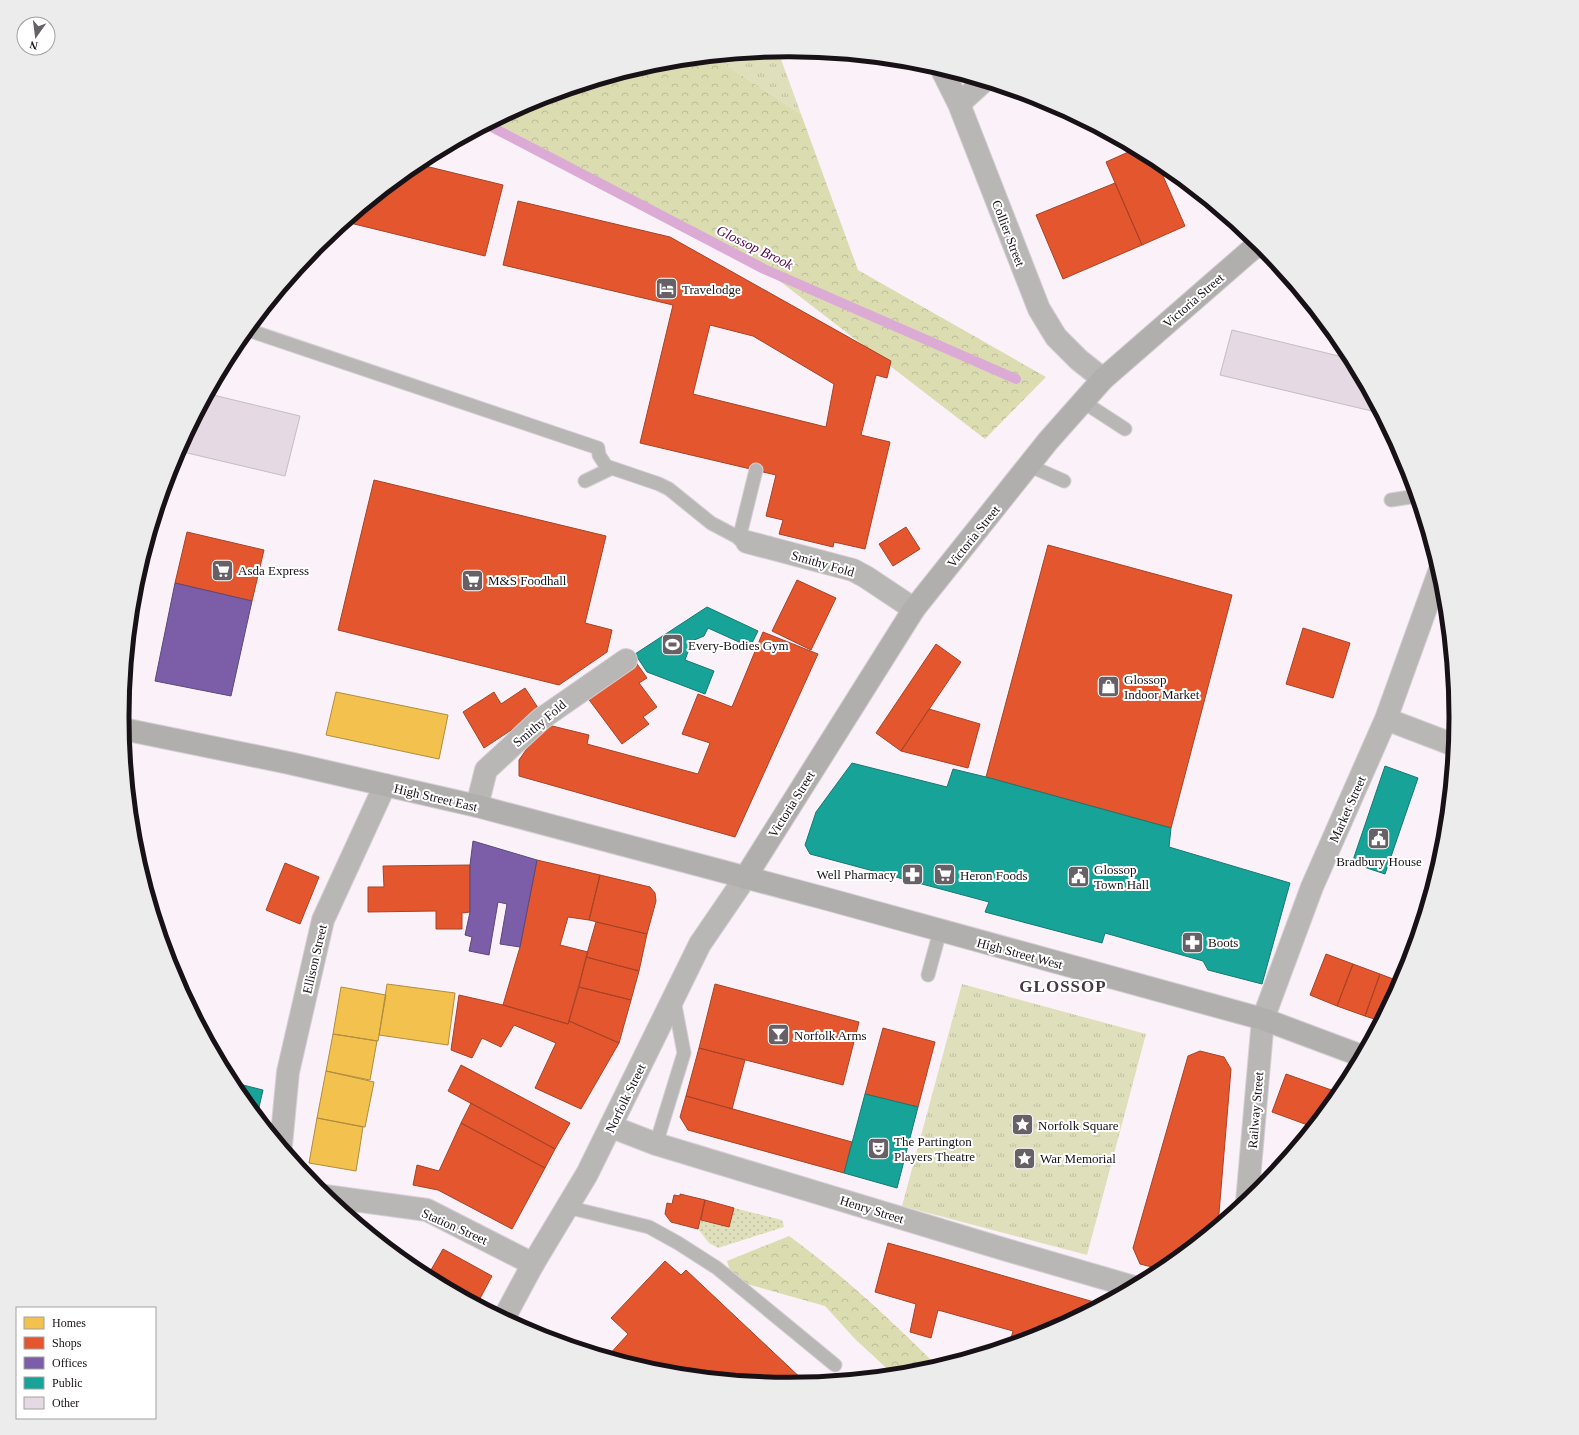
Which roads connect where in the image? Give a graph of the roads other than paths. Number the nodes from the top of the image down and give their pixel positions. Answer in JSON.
{"nodes":[{"id":1,"x":945,"y":76,"type":"edge"},
{"id":2,"x":979,"y":85,"type":"edge"},
{"id":3,"x":959,"y":104,"type":"junction"},
{"id":4,"x":1255,"y":248,"type":"edge"},
{"id":5,"x":253,"y":332,"type":"edge"},
{"id":6,"x":1103,"y":379,"type":"junction"},
{"id":7,"x":1082,"y":401,"type":"junction"},
{"id":8,"x":1125,"y":429,"type":"dead end"},
{"id":9,"x":1030,"y":466,"type":"junction"},
{"id":10,"x":612,"y":468,"type":"junction"},
{"id":11,"x":756,"y":470,"type":"dead end"},
{"id":12,"x":585,"y":481,"type":"dead end"},
{"id":13,"x":1064,"y":481,"type":"dead end"},
{"id":14,"x":1412,"y":497,"type":"edge"},
{"id":15,"x":1391,"y":500,"type":"dead end"},
{"id":16,"x":743,"y":541,"type":"junction"},
{"id":17,"x":1435,"y":582,"type":"edge"},
{"id":18,"x":914,"y":609,"type":"junction"},
{"id":19,"x":626,"y":660,"type":"dead end"},
{"id":20,"x":1386,"y":719,"type":"junction"},
{"id":21,"x":129,"y":730,"type":"edge"},
{"id":22,"x":1449,"y":743,"type":"edge"},
{"id":23,"x":385,"y":785,"type":"junction"},
{"id":24,"x":476,"y":806,"type":"junction"},
{"id":25,"x":745,"y":878,"type":"junction"},
{"id":26,"x":940,"y":931,"type":"junction"},
{"id":27,"x":928,"y":975,"type":"dead end"},
{"id":28,"x":674,"y":998,"type":"junction"},
{"id":29,"x":1263,"y":1019,"type":"junction"},
{"id":30,"x":1358,"y":1054,"type":"edge"},
{"id":31,"x":612,"y":1127,"type":"junction"},
{"id":32,"x":282,"y":1139,"type":"edge"},
{"id":33,"x":656,"y":1144,"type":"junction"},
{"id":34,"x":1248,"y":1193,"type":"edge"},
{"id":35,"x":336,"y":1197,"type":"edge"},
{"id":36,"x":567,"y":1208,"type":"junction"},
{"id":37,"x":533,"y":1264,"type":"junction"},
{"id":38,"x":1129,"y":1284,"type":"edge"},
{"id":39,"x":506,"y":1314,"type":"edge"},
{"id":40,"x":834,"y":1365,"type":"dead end"}],
"edges":[{"from":1,"to":3,"type":"street","name":"Collier Street"},
{"from":2,"to":3,"type":"street"},
{"from":3,"to":6,"type":"street","name":"Collier Street"},
{"from":4,"to":6,"type":"main road","name":"Victoria Street"},
{"from":5,"to":10,"type":"lane"},
{"from":6,"to":7,"type":"main road","name":"Victoria Street"},
{"from":7,"to":8,"type":"lane"},
{"from":7,"to":9,"type":"main road","name":"Victoria Street"},
{"from":9,"to":13,"type":"lane"},
{"from":9,"to":18,"type":"main road","name":"Victoria Street"},
{"from":10,"to":12,"type":"lane"},
{"from":10,"to":16,"type":"lane"},
{"from":11,"to":16,"type":"lane"},
{"from":14,"to":15,"type":"lane"},
{"from":16,"to":18,"type":"street","name":"Smithy Fold"},
{"from":17,"to":20,"type":"street","name":"Market Street"},
{"from":18,"to":25,"type":"main road","name":"Victoria Street"},
{"from":19,"to":24,"type":"street","name":"Smithy Fold"},
{"from":20,"to":22,"type":"street"},
{"from":20,"to":29,"type":"street","name":"Market Street"},
{"from":21,"to":23,"type":"main road","name":"High Street East"},
{"from":23,"to":24,"type":"main road","name":"High Street East"},
{"from":23,"to":32,"type":"street","name":"Ellison Street"},
{"from":24,"to":25,"type":"main road","name":"High Street East"},
{"from":25,"to":26,"type":"main road","name":"High Street West"},
{"from":25,"to":28,"type":"main road","name":"Norfolk Street"},
{"from":26,"to":27,"type":"lane"},
{"from":26,"to":29,"type":"main road","name":"High Street West"},
{"from":28,"to":31,"type":"main road","name":"Norfolk Street"},
{"from":28,"to":33,"type":"lane"},
{"from":29,"to":30,"type":"main road","name":"High Street West"},
{"from":29,"to":34,"type":"street","name":"Railway Street"},
{"from":31,"to":33,"type":"street","name":"Henry Street"},
{"from":31,"to":36,"type":"main road","name":"Norfolk Street"},
{"from":33,"to":38,"type":"street","name":"Henry Street"},
{"from":35,"to":37,"type":"street","name":"Station Street"},
{"from":36,"to":37,"type":"main road","name":"Norfolk Street"},
{"from":36,"to":40,"type":"lane"},
{"from":37,"to":39,"type":"main road","name":"Norfolk Street"}]}
